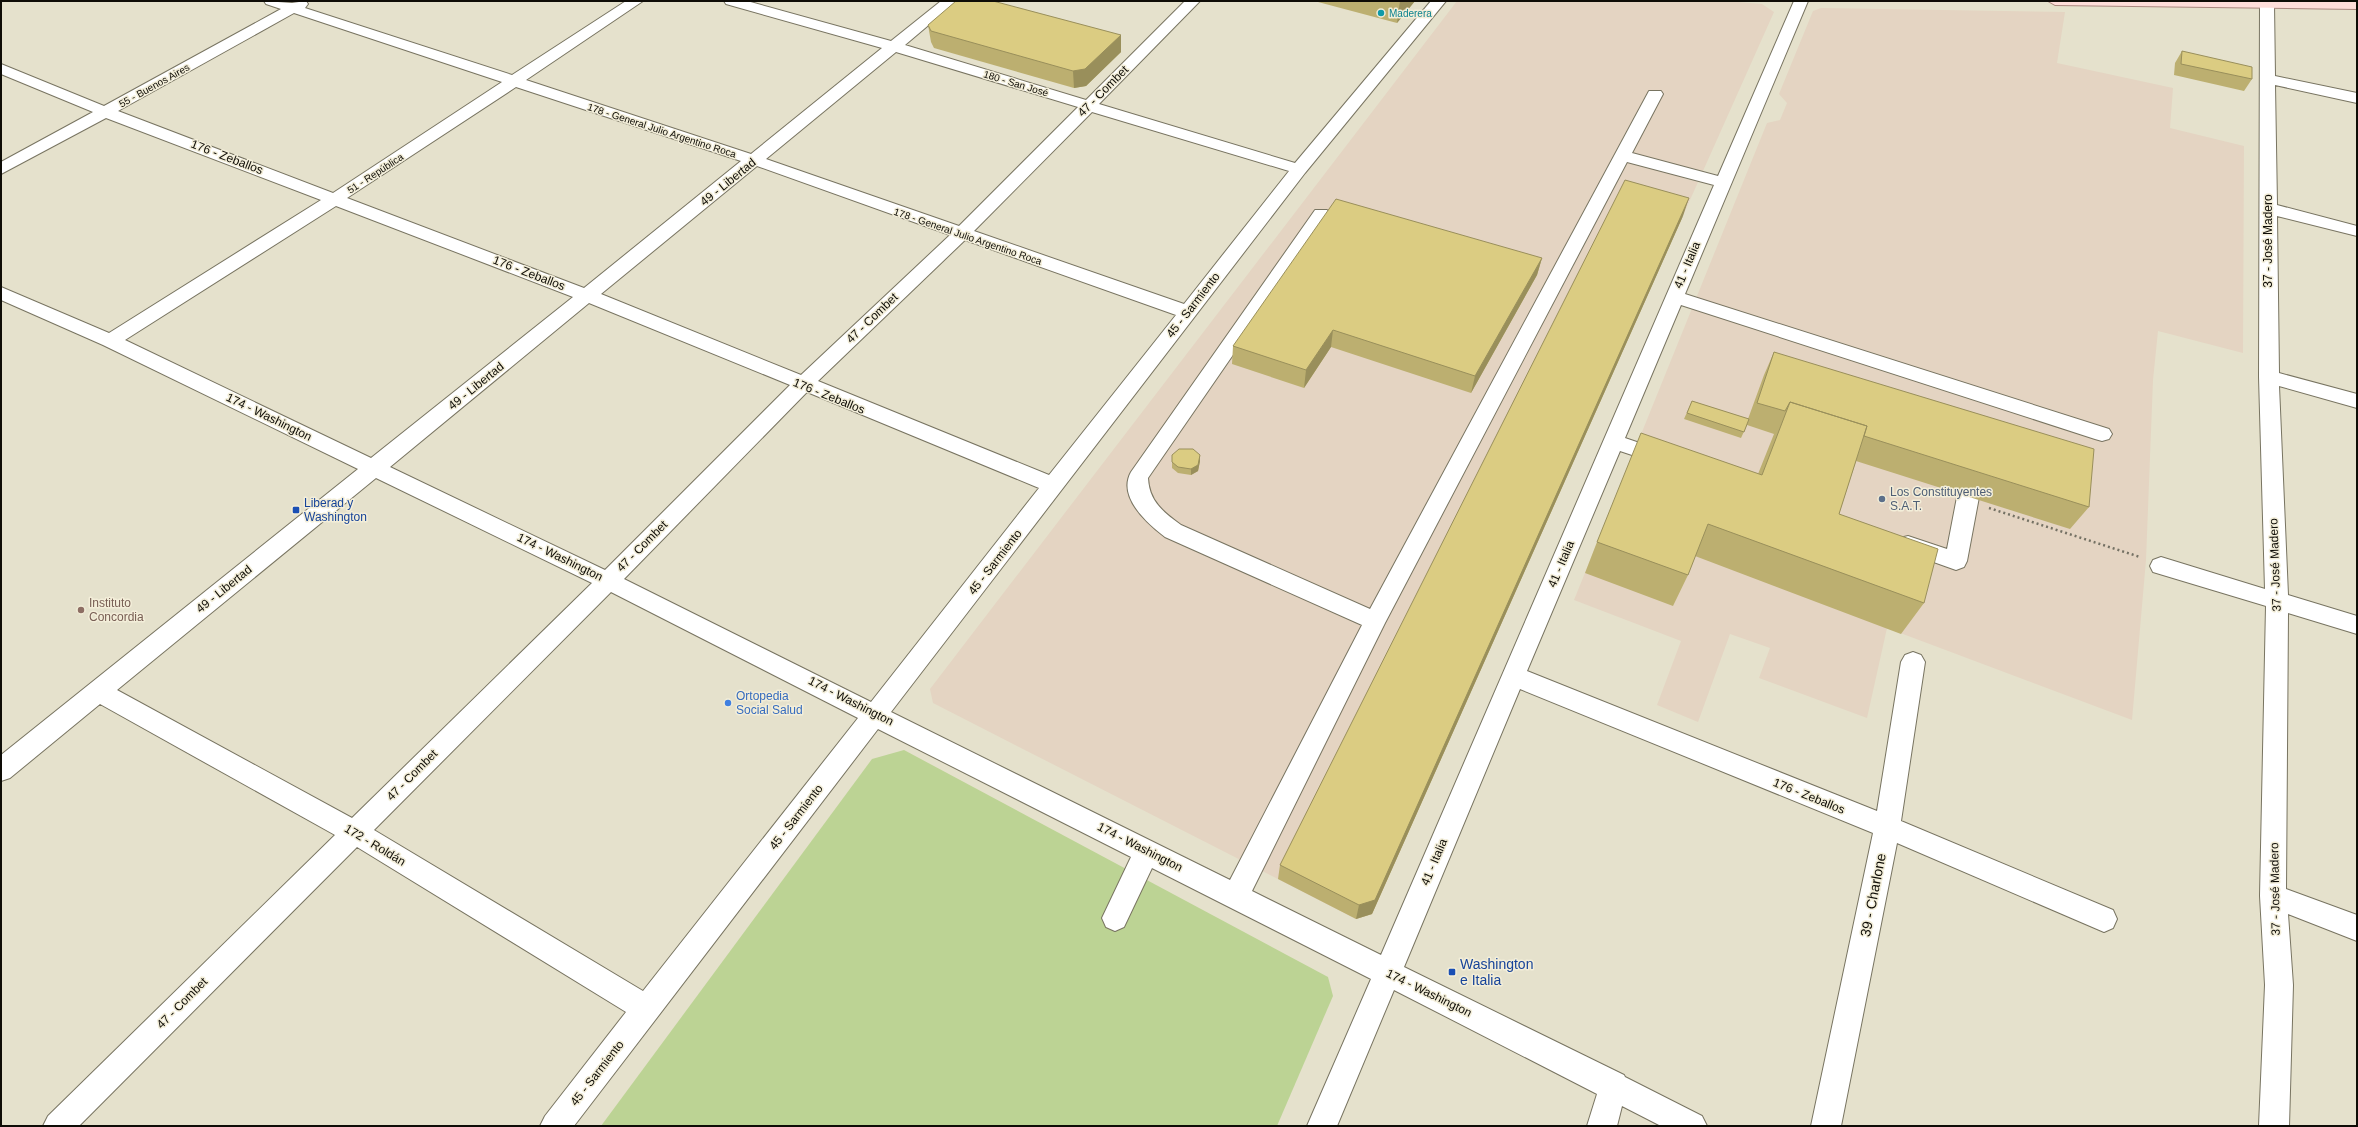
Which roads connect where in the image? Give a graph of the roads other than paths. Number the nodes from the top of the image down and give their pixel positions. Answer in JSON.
{"nodes":[{"id":1,"x":270,"y":1,"type":"edge"},
{"id":2,"x":636,"y":1,"type":"edge"},
{"id":3,"x":731,"y":1,"type":"edge"},
{"id":4,"x":950,"y":1,"type":"edge"},
{"id":5,"x":1193,"y":1,"type":"edge"},
{"id":6,"x":1439,"y":1,"type":"edge"},
{"id":7,"x":1800,"y":1,"type":"edge"},
{"id":8,"x":2055,"y":1,"type":"edge"},
{"id":9,"x":2181,"y":2,"type":"edge"},
{"id":10,"x":2267,"y":4,"type":"junction"},
{"id":11,"x":300,"y":5,"type":"edge"},
{"id":12,"x":2357,"y":5,"type":"edge"},
{"id":13,"x":894,"y":47,"type":"junction"},
{"id":14,"x":1,"y":70,"type":"edge"},
{"id":15,"x":2268,"y":79,"type":"junction"},
{"id":16,"x":515,"y":82,"type":"junction"},
{"id":17,"x":1655,"y":94,"type":"dead end"},
{"id":18,"x":2357,"y":98,"type":"edge"},
{"id":19,"x":1089,"y":105,"type":"junction"},
{"id":20,"x":106,"y":112,"type":"junction"},
{"id":21,"x":1622,"y":156,"type":"junction"},
{"id":22,"x":754,"y":160,"type":"junction"},
{"id":23,"x":1,"y":169,"type":"edge"},
{"id":24,"x":1300,"y":169,"type":"junction"},
{"id":25,"x":1723,"y":182,"type":"junction"},
{"id":26,"x":336,"y":198,"type":"junction"},
{"id":27,"x":2267,"y":208,"type":"junction"},
{"id":28,"x":1320,"y":214,"type":"dead end"},
{"id":29,"x":2357,"y":231,"type":"edge"},
{"id":30,"x":961,"y":234,"type":"junction"},
{"id":31,"x":1,"y":293,"type":"edge"},
{"id":32,"x":588,"y":296,"type":"junction"},
{"id":33,"x":1674,"y":297,"type":"junction"},
{"id":34,"x":1187,"y":312,"type":"junction"},
{"id":35,"x":110,"y":341,"type":"junction"},
{"id":36,"x":2269,"y":377,"type":"junction"},
{"id":37,"x":802,"y":385,"type":"junction"},
{"id":38,"x":1990,"y":398,"type":"junction"},
{"id":39,"x":2357,"y":402,"type":"edge"},
{"id":40,"x":1985,"y":420,"type":"edge"},
{"id":41,"x":2102,"y":434,"type":"dead end"},
{"id":42,"x":1613,"y":441,"type":"junction"},
{"id":43,"x":1679,"y":464,"type":"edge"},
{"id":44,"x":374,"y":467,"type":"junction"},
{"id":45,"x":1054,"y":485,"type":"junction"},
{"id":46,"x":1968,"y":499,"type":"road end"},
{"id":47,"x":1889,"y":538,"type":"edge"},
{"id":48,"x":2161,"y":566,"type":"road end"},
{"id":49,"x":608,"y":581,"type":"junction"},
{"id":50,"x":2277,"y":600,"type":"junction"},
{"id":51,"x":1375,"y":621,"type":"junction"},
{"id":52,"x":2357,"y":624,"type":"edge"},
{"id":53,"x":1913,"y":662,"type":"dead end"},
{"id":54,"x":1514,"y":676,"type":"junction"},
{"id":55,"x":98,"y":691,"type":"junction"},
{"id":56,"x":877,"y":714,"type":"junction"},
{"id":57,"x":1,"y":770,"type":"edge"},
{"id":58,"x":1887,"y":828,"type":"junction"},
{"id":59,"x":354,"y":832,"type":"junction"},
{"id":60,"x":1147,"y":851,"type":"junction"},
{"id":61,"x":1236,"y":895,"type":"junction"},
{"id":62,"x":2273,"y":896,"type":"junction"},
{"id":63,"x":1115,"y":918,"type":"dead end"},
{"id":64,"x":2104,"y":919,"type":"dead end"},
{"id":65,"x":2357,"y":928,"type":"edge"},
{"id":66,"x":1387,"y":972,"type":"junction"},
{"id":67,"x":646,"y":1009,"type":"junction"},
{"id":68,"x":1614,"y":1085,"type":"junction"},
{"id":69,"x":58,"y":1126,"type":"edge"},
{"id":70,"x":556,"y":1126,"type":"edge"},
{"id":71,"x":1322,"y":1126,"type":"edge"},
{"id":72,"x":1602,"y":1126,"type":"edge"},
{"id":73,"x":1692,"y":1126,"type":"edge"},
{"id":74,"x":1826,"y":1126,"type":"edge"},
{"id":75,"x":2274,"y":1126,"type":"edge"}],
"edges":[{"from":1,"to":11,"type":"street","name":"178 - General Julio Argentino Roca"},
{"from":2,"to":16,"type":"street","name":"51 - República"},
{"from":3,"to":13,"type":"street","name":"180 - San José"},
{"from":4,"to":13,"type":"street","name":"49 - Libertad"},
{"from":5,"to":19,"type":"street","name":"47 - Combet"},
{"from":6,"to":24,"type":"street","name":"45 - Sarmiento"},
{"from":7,"to":25,"type":"street","name":"41 - Italia"},
{"from":8,"to":9,"type":"main road"},
{"from":9,"to":10,"type":"main road"},
{"from":10,"to":12,"type":"main road"},
{"from":10,"to":15,"type":"street","name":"37 - José Madero"},
{"from":11,"to":16,"type":"street","name":"178 - General Julio Argentino Roca"},
{"from":11,"to":20,"type":"street","name":"55 - Buenos Aires"},
{"from":13,"to":19,"type":"street","name":"180 - San José"},
{"from":13,"to":22,"type":"street","name":"49 - Libertad"},
{"from":14,"to":20,"type":"street","name":"176 - Zeballos"},
{"from":15,"to":18,"type":"street"},
{"from":15,"to":27,"type":"street","name":"37 - José Madero"},
{"from":16,"to":22,"type":"street","name":"178 - General Julio Argentino Roca"},
{"from":16,"to":26,"type":"street","name":"51 - República"},
{"from":17,"to":21,"type":"street"},
{"from":19,"to":24,"type":"street","name":"180 - San José"},
{"from":19,"to":30,"type":"street","name":"47 - Combet"},
{"from":20,"to":23,"type":"street","name":"55 - Buenos Aires"},
{"from":20,"to":26,"type":"street","name":"176 - Zeballos"},
{"from":21,"to":25,"type":"street"},
{"from":21,"to":51,"type":"street"},
{"from":22,"to":30,"type":"street","name":"178 - General Julio Argentino Roca"},
{"from":22,"to":32,"type":"street","name":"49 - Libertad"},
{"from":24,"to":34,"type":"street","name":"45 - Sarmiento"},
{"from":25,"to":33,"type":"street","name":"41 - Italia"},
{"from":26,"to":32,"type":"street","name":"176 - Zeballos"},
{"from":26,"to":35,"type":"street","name":"51 - República"},
{"from":27,"to":29,"type":"street"},
{"from":27,"to":36,"type":"street","name":"37 - José Madero"},
{"from":28,"to":51,"type":"street"},
{"from":30,"to":34,"type":"street","name":"178 - General Julio Argentino Roca"},
{"from":30,"to":37,"type":"street","name":"47 - Combet"},
{"from":31,"to":35,"type":"street","name":"174 - Washington"},
{"from":32,"to":37,"type":"street","name":"176 - Zeballos"},
{"from":32,"to":44,"type":"street","name":"49 - Libertad"},
{"from":33,"to":38,"type":"street"},
{"from":33,"to":42,"type":"street","name":"41 - Italia"},
{"from":34,"to":45,"type":"street","name":"45 - Sarmiento"},
{"from":35,"to":44,"type":"street","name":"174 - Washington"},
{"from":36,"to":39,"type":"street"},
{"from":36,"to":50,"type":"street","name":"37 - José Madero"},
{"from":37,"to":45,"type":"street","name":"176 - Zeballos"},
{"from":37,"to":49,"type":"street","name":"47 - Combet"},
{"from":38,"to":40,"type":"street"},
{"from":38,"to":41,"type":"street"},
{"from":42,"to":43,"type":"street"},
{"from":42,"to":54,"type":"street","name":"41 - Italia"},
{"from":44,"to":49,"type":"street","name":"174 - Washington"},
{"from":44,"to":55,"type":"street","name":"49 - Libertad"},
{"from":45,"to":56,"type":"street","name":"45 - Sarmiento"},
{"from":46,"to":47,"type":"street"},
{"from":48,"to":50,"type":"street"},
{"from":49,"to":56,"type":"street","name":"174 - Washington"},
{"from":49,"to":59,"type":"street","name":"47 - Combet"},
{"from":50,"to":52,"type":"street"},
{"from":50,"to":62,"type":"street","name":"37 - José Madero"},
{"from":51,"to":61,"type":"street"},
{"from":53,"to":58,"type":"street","name":"39 - Charlone"},
{"from":54,"to":58,"type":"street","name":"176 - Zeballos"},
{"from":54,"to":66,"type":"street","name":"41 - Italia"},
{"from":55,"to":57,"type":"street","name":"49 - Libertad"},
{"from":55,"to":59,"type":"street","name":"172 - Roldán"},
{"from":56,"to":60,"type":"street","name":"174 - Washington"},
{"from":56,"to":67,"type":"street","name":"45 - Sarmiento"},
{"from":58,"to":64,"type":"street","name":"176 - Zeballos"},
{"from":58,"to":74,"type":"street","name":"39 - Charlone"},
{"from":59,"to":67,"type":"street","name":"172 - Roldán"},
{"from":59,"to":69,"type":"street","name":"47 - Combet"},
{"from":60,"to":61,"type":"street","name":"174 - Washington"},
{"from":60,"to":63,"type":"street"},
{"from":61,"to":66,"type":"street","name":"174 - Washington"},
{"from":62,"to":65,"type":"street"},
{"from":62,"to":75,"type":"street","name":"37 - José Madero"},
{"from":66,"to":68,"type":"street","name":"174 - Washington"},
{"from":66,"to":71,"type":"street","name":"41 - Italia"},
{"from":67,"to":70,"type":"street","name":"45 - Sarmiento"},
{"from":68,"to":72,"type":"street"},
{"from":68,"to":73,"type":"street","name":"174 - Washington"}]}
